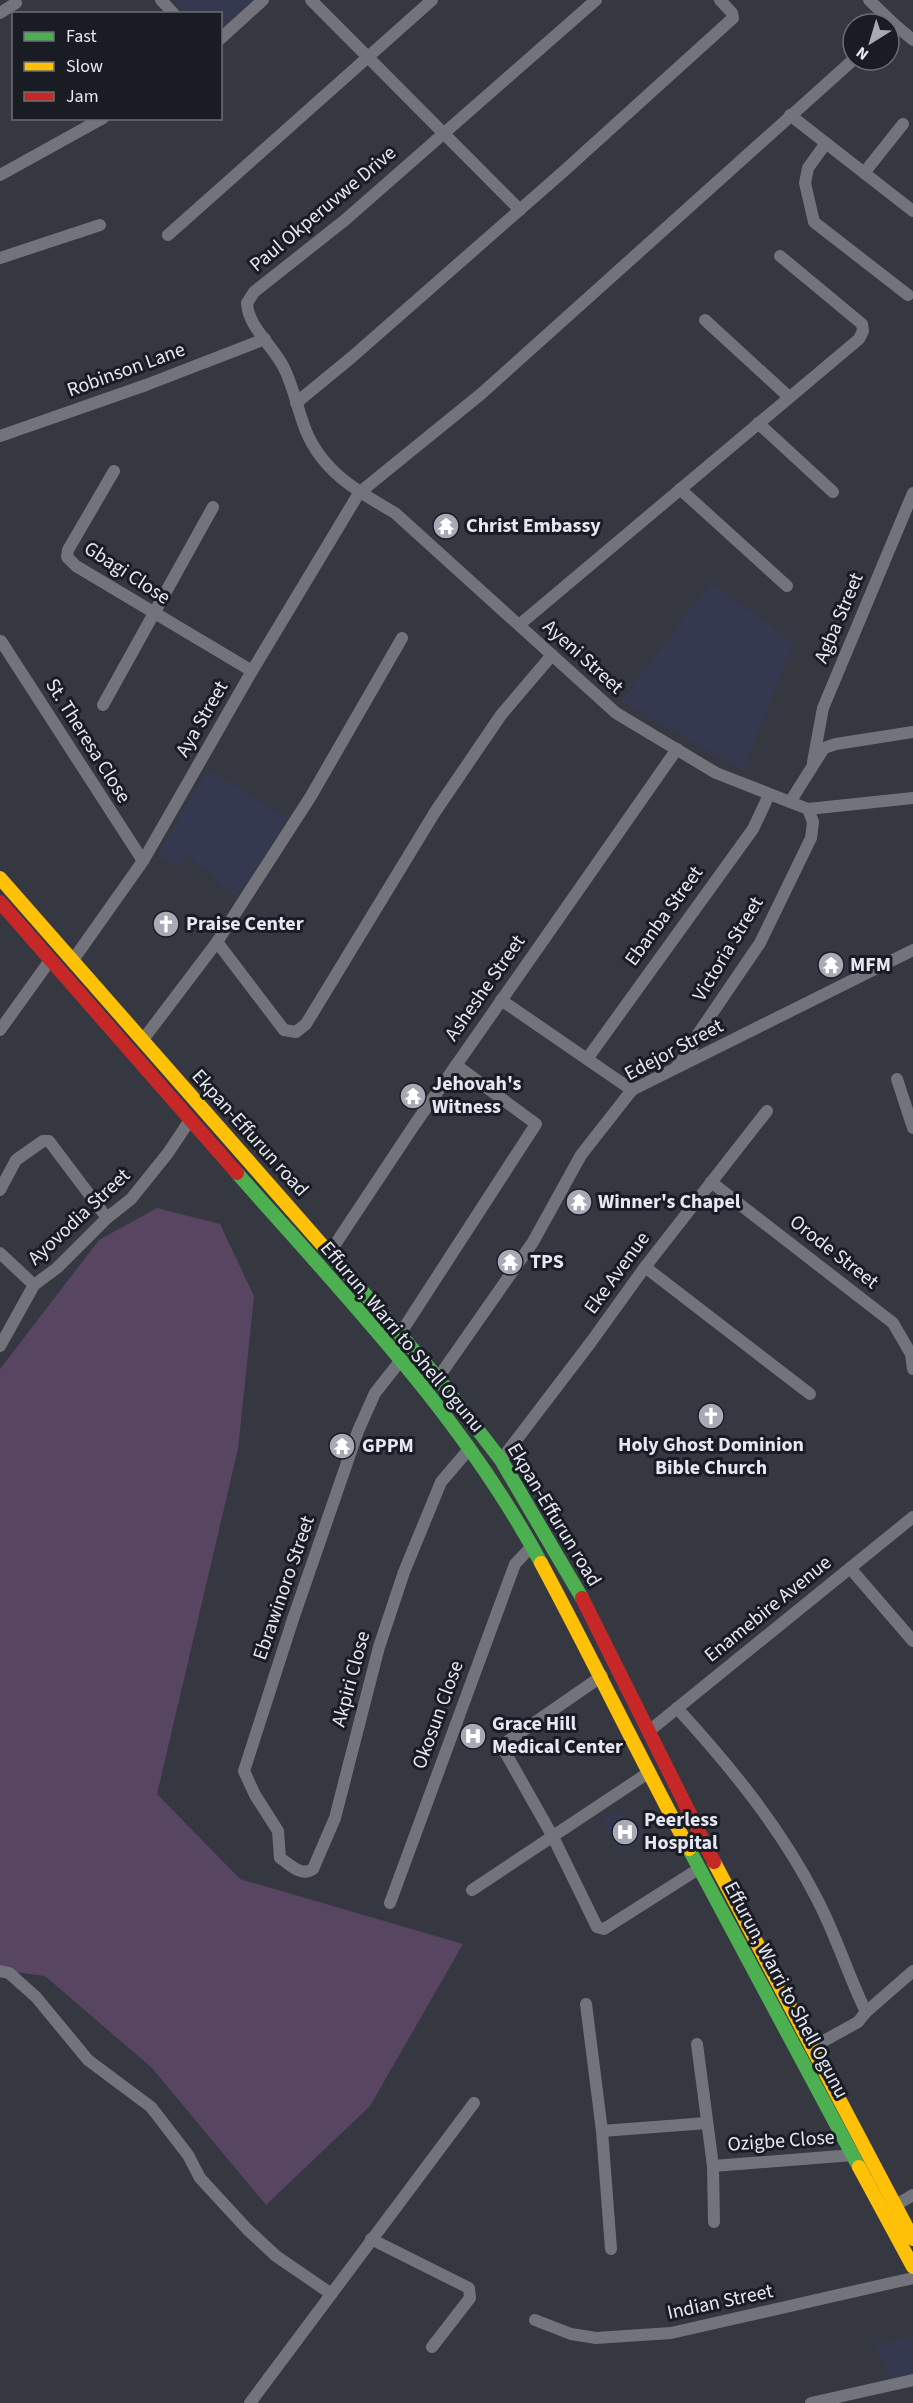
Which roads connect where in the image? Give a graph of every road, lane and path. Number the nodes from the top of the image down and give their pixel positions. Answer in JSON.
{"nodes":[{"id":1,"x":161,"y":0,"type":"edge"},
{"id":2,"x":263,"y":0,"type":"edge"},
{"id":3,"x":311,"y":0,"type":"edge"},
{"id":4,"x":432,"y":0,"type":"edge"},
{"id":5,"x":597,"y":0,"type":"edge"},
{"id":6,"x":720,"y":0,"type":"edge"},
{"id":7,"x":869,"y":0,"type":"edge"},
{"id":8,"x":16,"y":3,"type":"dead end"},
{"id":9,"x":172,"y":12,"type":"edge"},
{"id":10,"x":879,"y":12,"type":"edge"},
{"id":11,"x":0,"y":13,"type":"edge"},
{"id":12,"x":222,"y":37,"type":"edge"},
{"id":13,"x":368,"y":57,"type":"junction"},
{"id":14,"x":841,"y":71,"type":"edge"},
{"id":15,"x":790,"y":116,"type":"junction"},
{"id":16,"x":99,"y":120,"type":"edge"},
{"id":17,"x":903,"y":124,"type":"dead end"},
{"id":18,"x":442,"y":133,"type":"junction"},
{"id":19,"x":826,"y":143,"type":"junction"},
{"id":20,"x":864,"y":173,"type":"junction"},
{"id":21,"x":0,"y":175,"type":"edge"},
{"id":22,"x":520,"y":210,"type":"junction"},
{"id":23,"x":913,"y":211,"type":"edge"},
{"id":24,"x":100,"y":225,"type":"dead end"},
{"id":25,"x":168,"y":235,"type":"dead end"},
{"id":26,"x":780,"y":256,"type":"dead end"},
{"id":27,"x":0,"y":258,"type":"edge"},
{"id":28,"x":908,"y":296,"type":"dead end"},
{"id":29,"x":705,"y":320,"type":"dead end"},
{"id":30,"x":265,"y":339,"type":"junction"},
{"id":31,"x":789,"y":397,"type":"junction"},
{"id":32,"x":296,"y":403,"type":"junction"},
{"id":33,"x":758,"y":423,"type":"junction"},
{"id":34,"x":0,"y":436,"type":"edge"},
{"id":35,"x":114,"y":471,"type":"dead end"},
{"id":36,"x":680,"y":489,"type":"junction"},
{"id":37,"x":833,"y":492,"type":"dead end"},
{"id":38,"x":359,"y":493,"type":"junction"},
{"id":39,"x":913,"y":493,"type":"edge"},
{"id":40,"x":213,"y":507,"type":"dead end"},
{"id":41,"x":787,"y":586,"type":"dead end"},
{"id":42,"x":153,"y":614,"type":"junction"},
{"id":43,"x":519,"y":625,"type":"junction"},
{"id":44,"x":402,"y":638,"type":"dead end"},
{"id":45,"x":1,"y":640,"type":"edge"},
{"id":46,"x":552,"y":655,"type":"junction"},
{"id":47,"x":252,"y":671,"type":"junction"},
{"id":48,"x":104,"y":705,"type":"dead end"},
{"id":49,"x":913,"y":732,"type":"edge"},
{"id":50,"x":677,"y":749,"type":"junction"},
{"id":51,"x":813,"y":762,"type":"junction"},
{"id":52,"x":769,"y":795,"type":"junction"},
{"id":53,"x":913,"y":798,"type":"edge"},
{"id":54,"x":790,"y":802,"type":"junction"},
{"id":55,"x":808,"y":809,"type":"junction"},
{"id":56,"x":143,"y":861,"type":"junction"},
{"id":57,"x":0,"y":878,"type":"edge"},
{"id":58,"x":0,"y":902,"type":"edge"},
{"id":59,"x":217,"y":942,"type":"junction"},
{"id":60,"x":913,"y":950,"type":"edge"},
{"id":61,"x":51,"y":959,"type":"junction"},
{"id":62,"x":73,"y":960,"type":"junction"},
{"id":63,"x":501,"y":1000,"type":"junction"},
{"id":64,"x":0,"y":1030,"type":"edge"},
{"id":65,"x":142,"y":1041,"type":"junction"},
{"id":66,"x":587,"y":1059,"type":"junction"},
{"id":67,"x":456,"y":1065,"type":"junction"},
{"id":68,"x":673,"y":1071,"type":"junction"},
{"id":69,"x":897,"y":1079,"type":"dead end"},
{"id":70,"x":632,"y":1090,"type":"junction"},
{"id":71,"x":767,"y":1111,"type":"dead end"},
{"id":72,"x":190,"y":1119,"type":"junction"},
{"id":73,"x":913,"y":1128,"type":"edge"},
{"id":74,"x":711,"y":1182,"type":"junction"},
{"id":75,"x":0,"y":1190,"type":"edge"},
{"id":76,"x":107,"y":1218,"type":"junction"},
{"id":77,"x":330,"y":1252,"type":"junction"},
{"id":78,"x":0,"y":1253,"type":"edge"},
{"id":79,"x":645,"y":1267,"type":"junction"},
{"id":80,"x":34,"y":1285,"type":"junction"},
{"id":81,"x":400,"y":1334,"type":"junction"},
{"id":82,"x":0,"y":1346,"type":"edge"},
{"id":83,"x":912,"y":1353,"type":"edge"},
{"id":84,"x":401,"y":1360,"type":"junction"},
{"id":85,"x":913,"y":1369,"type":"edge"},
{"id":86,"x":438,"y":1378,"type":"junction"},
{"id":87,"x":810,"y":1394,"type":"dead end"},
{"id":88,"x":470,"y":1448,"type":"junction"},
{"id":89,"x":501,"y":1460,"type":"junction"},
{"id":90,"x":913,"y":1517,"type":"edge"},
{"id":91,"x":532,"y":1546,"type":"junction"},
{"id":92,"x":850,"y":1568,"type":"junction"},
{"id":93,"x":913,"y":1641,"type":"edge"},
{"id":94,"x":602,"y":1676,"type":"junction"},
{"id":95,"x":677,"y":1708,"type":"junction"},
{"id":96,"x":649,"y":1731,"type":"junction"},
{"id":97,"x":648,"y":1773,"type":"junction"},
{"id":98,"x":278,"y":1831,"type":"joint"},
{"id":99,"x":553,"y":1837,"type":"junction"},
{"id":100,"x":700,"y":1868,"type":"junction"},
{"id":101,"x":472,"y":1890,"type":"dead end"},
{"id":102,"x":390,"y":1903,"type":"dead end"},
{"id":103,"x":0,"y":1971,"type":"edge"},
{"id":104,"x":913,"y":1971,"type":"edge"},
{"id":105,"x":586,"y":2004,"type":"dead end"},
{"id":106,"x":866,"y":2012,"type":"junction"},
{"id":107,"x":697,"y":2044,"type":"dead end"},
{"id":108,"x":811,"y":2048,"type":"junction"},
{"id":109,"x":474,"y":2103,"type":"dead end"},
{"id":110,"x":707,"y":2123,"type":"junction"},
{"id":111,"x":602,"y":2131,"type":"junction"},
{"id":112,"x":853,"y":2155,"type":"junction"},
{"id":113,"x":712,"y":2166,"type":"junction"},
{"id":114,"x":913,"y":2195,"type":"edge"},
{"id":115,"x":894,"y":2206,"type":"junction"},
{"id":116,"x":714,"y":2222,"type":"dead end"},
{"id":117,"x":371,"y":2239,"type":"junction"},
{"id":118,"x":913,"y":2239,"type":"edge"},
{"id":119,"x":611,"y":2249,"type":"dead end"},
{"id":120,"x":913,"y":2267,"type":"edge"},
{"id":121,"x":913,"y":2278,"type":"edge"},
{"id":122,"x":330,"y":2293,"type":"junction"},
{"id":123,"x":535,"y":2320,"type":"dead end"},
{"id":124,"x":432,"y":2347,"type":"dead end"},
{"id":125,"x":913,"y":2380,"type":"edge"},
{"id":126,"x":250,"y":2403,"type":"edge"},
{"id":127,"x":811,"y":2403,"type":"edge"}],
"edges":[{"from":1,"to":9,"type":"street"},
{"from":2,"to":12,"type":"street"},
{"from":3,"to":13,"type":"street"},
{"from":4,"to":13,"type":"street"},
{"from":5,"to":18,"type":"street","name":"Paul Okperuvwe Drive"},
{"from":6,"to":22,"type":"street"},
{"from":7,"to":10,"type":"street"},
{"from":8,"to":11,"type":"street"},
{"from":13,"to":18,"type":"street"},
{"from":13,"to":25,"type":"street"},
{"from":14,"to":15,"type":"street","name":"Aya Street"},
{"from":15,"to":19,"type":"street"},
{"from":15,"to":38,"type":"street","name":"Aya Street"},
{"from":16,"to":21,"type":"street"},
{"from":17,"to":20,"type":"street"},
{"from":18,"to":22,"type":"street"},
{"from":18,"to":30,"type":"street","name":"Paul Okperuvwe Drive"},
{"from":19,"to":20,"type":"street"},
{"from":19,"to":28,"type":"street"},
{"from":20,"to":23,"type":"street"},
{"from":22,"to":32,"type":"street"},
{"from":24,"to":27,"type":"street"},
{"from":26,"to":31,"type":"street"},
{"from":29,"to":31,"type":"street"},
{"from":30,"to":32,"type":"street","name":"Paul Okperuvwe Drive"},
{"from":30,"to":34,"type":"street","name":"Robinson Lane"},
{"from":31,"to":33,"type":"street"},
{"from":32,"to":38,"type":"street","name":"Paul Okperuvwe Drive"},
{"from":33,"to":36,"type":"street"},
{"from":33,"to":37,"type":"street"},
{"from":35,"to":42,"type":"street","name":"Gbagi Close"},
{"from":36,"to":41,"type":"street"},
{"from":36,"to":43,"type":"street"},
{"from":38,"to":43,"type":"street","name":"Ayeni Street"},
{"from":38,"to":47,"type":"street","name":"Aya Street"},
{"from":39,"to":51,"type":"street","name":"Agba Street"},
{"from":40,"to":42,"type":"street"},
{"from":42,"to":47,"type":"street","name":"Gbagi Close"},
{"from":42,"to":48,"type":"street"},
{"from":43,"to":46,"type":"street","name":"Ayeni Street"},
{"from":44,"to":59,"type":"street"},
{"from":45,"to":56,"type":"street","name":"St. Theresa Close"},
{"from":46,"to":50,"type":"street","name":"Ayeni Street"},
{"from":46,"to":59,"type":"street"},
{"from":47,"to":56,"type":"street","name":"Aya Street"},
{"from":49,"to":51,"type":"street"},
{"from":50,"to":52,"type":"street","name":"Ayeni Street"},
{"from":50,"to":63,"type":"street","name":"Asheshe Street"},
{"from":51,"to":54,"type":"street"},
{"from":52,"to":54,"type":"street","name":"Ayeni Street"},
{"from":52,"to":66,"type":"street","name":"Ebanba Street"},
{"from":53,"to":55,"type":"street"},
{"from":54,"to":55,"type":"street","name":"Ayeni Street"},
{"from":55,"to":68,"type":"street","name":"Victoria Street"},
{"from":56,"to":62,"type":"street","name":"Aya Street"},
{"from":57,"to":62,"type":"main road","name":"Ekpan-Effurun road"},
{"from":58,"to":61,"type":"main road","name":"Effurun, Warri to Shell Ogunu"},
{"from":59,"to":65,"type":"street"},
{"from":60,"to":68,"type":"street","name":"Edejor Street"},
{"from":61,"to":64,"type":"street"},
{"from":61,"to":72,"type":"main road","name":"Effurun, Warri to Shell Ogunu"},
{"from":62,"to":65,"type":"main road","name":"Ekpan-Effurun road"},
{"from":63,"to":66,"type":"street"},
{"from":63,"to":67,"type":"street","name":"Asheshe Street"},
{"from":65,"to":77,"type":"main road","name":"Ekpan-Effurun road"},
{"from":66,"to":70,"type":"street"},
{"from":67,"to":77,"type":"street","name":"Asheshe Street"},
{"from":67,"to":81,"type":"street"},
{"from":68,"to":70,"type":"street","name":"Edejor Street"},
{"from":69,"to":73,"type":"street"},
{"from":70,"to":86,"type":"street","name":"Edejor Street"},
{"from":71,"to":74,"type":"street","name":"Eke Avenue"},
{"from":72,"to":76,"type":"street","name":"Ayovodia Street"},
{"from":72,"to":84,"type":"main road","name":"Effurun, Warri to Shell Ogunu"},
{"from":74,"to":79,"type":"street","name":"Eke Avenue"},
{"from":74,"to":83,"type":"street","name":"Orode Street"},
{"from":75,"to":76,"type":"street"},
{"from":76,"to":80,"type":"street","name":"Ayovodia Street"},
{"from":77,"to":81,"type":"main road","name":"Ekpan-Effurun road"},
{"from":78,"to":80,"type":"street"},
{"from":79,"to":87,"type":"street"},
{"from":79,"to":89,"type":"street","name":"Eke Avenue"},
{"from":80,"to":82,"type":"street","name":"Ayovodia Street"},
{"from":81,"to":86,"type":"main road","name":"Ekpan-Effurun road"},
{"from":83,"to":85,"type":"street","name":"Orode Street"},
{"from":84,"to":88,"type":"main road","name":"Effurun, Warri to Shell Ogunu"},
{"from":84,"to":98,"type":"street","name":"Ebrawinoro Street"},
{"from":86,"to":89,"type":"main road","name":"Ekpan-Effurun road"},
{"from":88,"to":91,"type":"main road","name":"Effurun, Warri to Shell Ogunu"},
{"from":88,"to":98,"type":"street","name":"Akpiri Close"},
{"from":89,"to":96,"type":"main road","name":"Ekpan-Effurun road"},
{"from":90,"to":92,"type":"street","name":"Enamebire Avenue"},
{"from":91,"to":94,"type":"main road","name":"Effurun, Warri to Shell Ogunu"},
{"from":91,"to":102,"type":"street","name":"Okosun Close"},
{"from":92,"to":93,"type":"street"},
{"from":92,"to":95,"type":"street","name":"Enamebire Avenue"},
{"from":94,"to":97,"type":"main road","name":"Effurun, Warri to Shell Ogunu"},
{"from":94,"to":99,"type":"street"},
{"from":95,"to":96,"type":"street","name":"Enamebire Avenue"},
{"from":95,"to":106,"type":"street"},
{"from":96,"to":108,"type":"main road","name":"Ekpan-Effurun road"},
{"from":97,"to":99,"type":"street"},
{"from":97,"to":100,"type":"main road","name":"Effurun, Warri to Shell Ogunu"},
{"from":99,"to":100,"type":"street"},
{"from":99,"to":101,"type":"street"},
{"from":100,"to":112,"type":"main road","name":"Effurun, Warri to Shell Ogunu"},
{"from":103,"to":122,"type":"street"},
{"from":104,"to":106,"type":"street"},
{"from":105,"to":111,"type":"street"},
{"from":106,"to":108,"type":"street"},
{"from":107,"to":110,"type":"street","name":"Ozigbe Close"},
{"from":108,"to":115,"type":"main road","name":"Ekpan-Effurun road"},
{"from":109,"to":117,"type":"street"},
{"from":110,"to":111,"type":"street","name":"Ozigbe Close"},
{"from":110,"to":113,"type":"street","name":"Ozigbe Close"},
{"from":111,"to":119,"type":"street"},
{"from":112,"to":113,"type":"street","name":"Ozigbe Close"},
{"from":112,"to":120,"type":"main road","name":"Effurun, Warri to Shell Ogunu"},
{"from":113,"to":116,"type":"street","name":"Ozigbe Close"},
{"from":114,"to":115,"type":"street"},
{"from":115,"to":118,"type":"main road","name":"Ekpan-Effurun road"},
{"from":117,"to":122,"type":"street"},
{"from":117,"to":124,"type":"street"},
{"from":121,"to":123,"type":"street","name":"Indian Street"},
{"from":122,"to":126,"type":"street"},
{"from":125,"to":127,"type":"street"}]}
